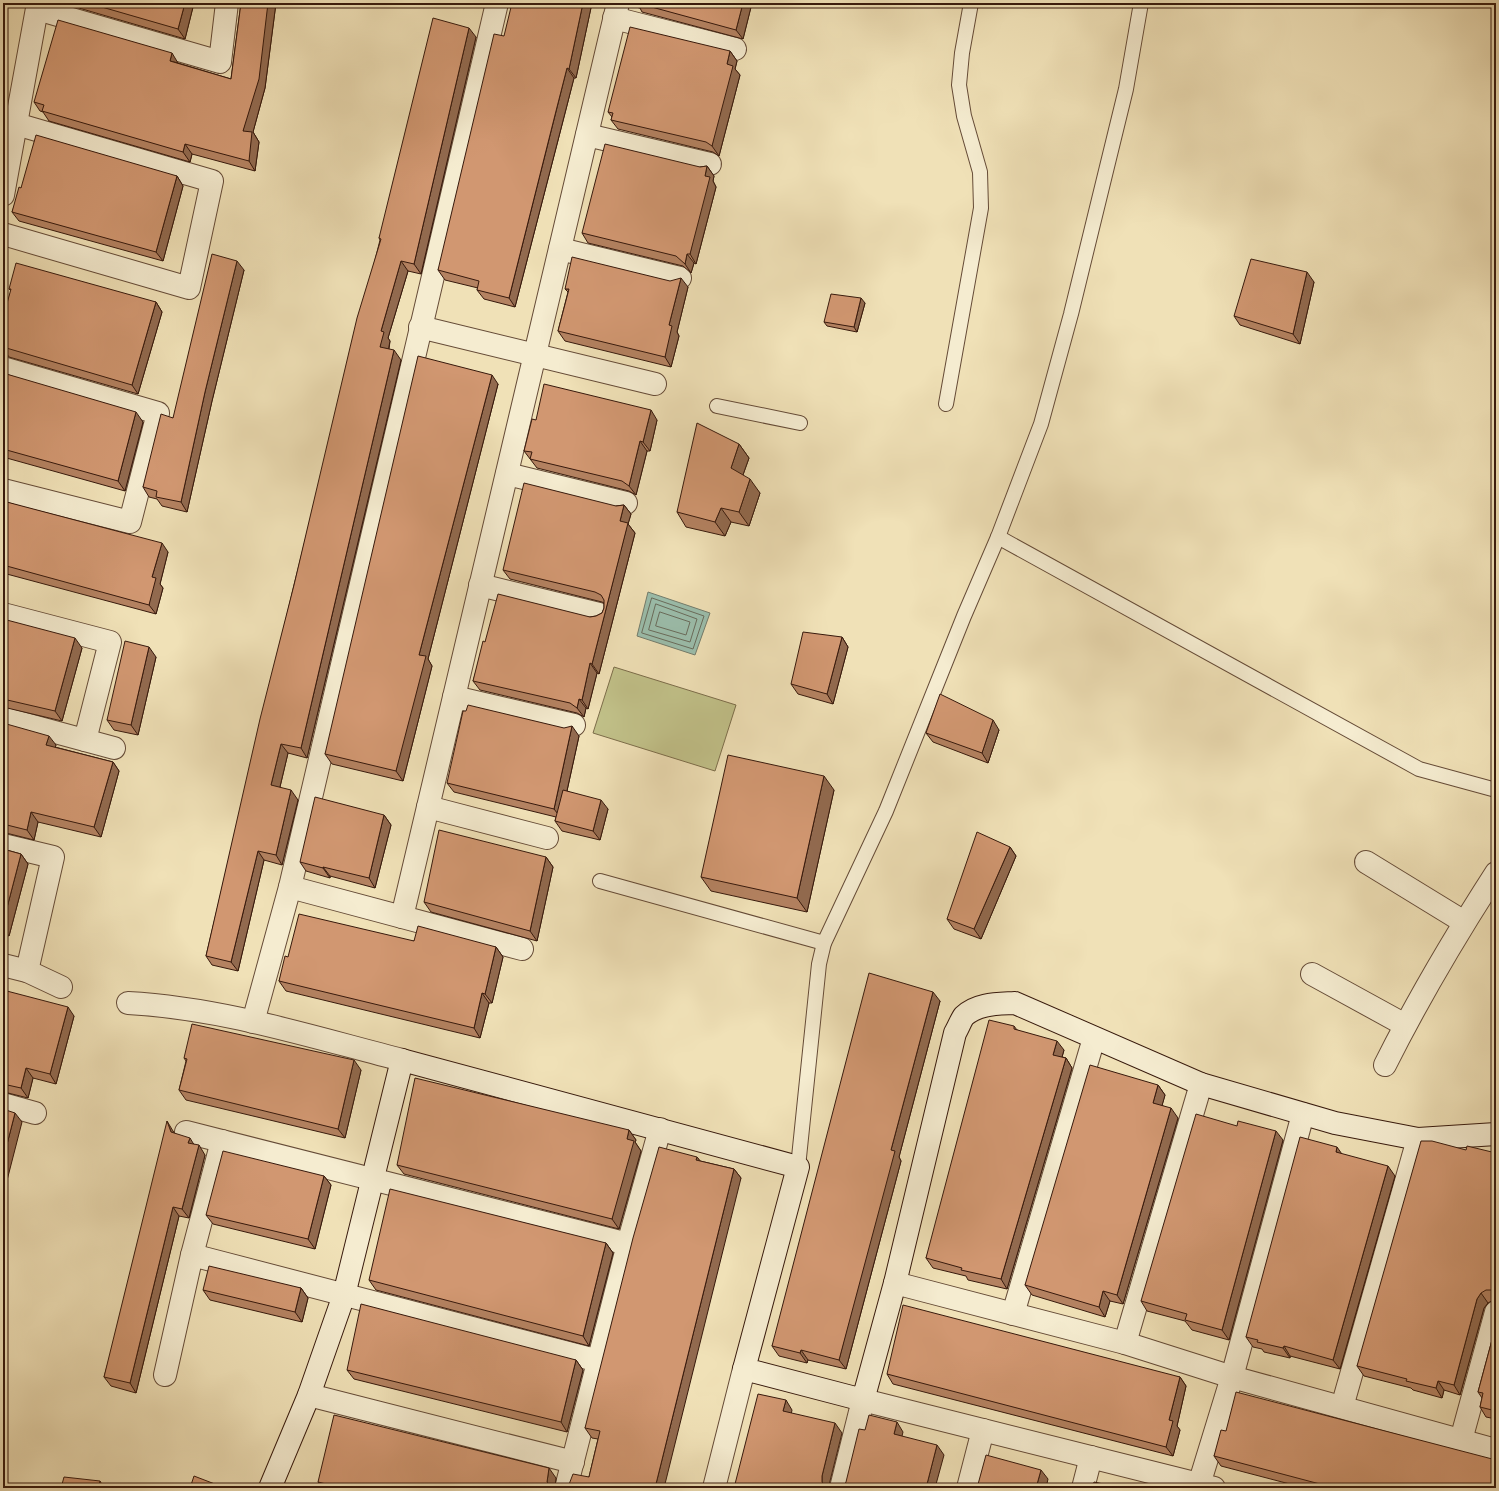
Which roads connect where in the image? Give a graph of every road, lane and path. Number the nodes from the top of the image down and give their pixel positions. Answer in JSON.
{"nodes":[{"id":1,"x":227,"y":3,"type":"edge"},
{"id":2,"x":498,"y":3,"type":"edge"},
{"id":3,"x":971,"y":3,"type":"edge"},
{"id":4,"x":1141,"y":3,"type":"edge"},
{"id":5,"x":38,"y":6,"type":"edge"},
{"id":6,"x":616,"y":11,"type":"edge"},
{"id":7,"x":735,"y":49,"type":"dead end"},
{"id":8,"x":16,"y":124,"type":"junction"},
{"id":9,"x":587,"y":134,"type":"junction"},
{"id":10,"x":710,"y":164,"type":"dead end"},
{"id":11,"x":3,"y":195,"type":"edge"},
{"id":12,"x":3,"y":234,"type":"edge"},
{"id":13,"x":560,"y":249,"type":"junction"},
{"id":14,"x":680,"y":278,"type":"edge"},
{"id":15,"x":420,"y":327,"type":"junction"},
{"id":16,"x":535,"y":355,"type":"junction"},
{"id":17,"x":3,"y":368,"type":"edge"},
{"id":18,"x":655,"y":384,"type":"dead end"},
{"id":19,"x":946,"y":404,"type":"dead end"},
{"id":20,"x":717,"y":406,"type":"dead end"},
{"id":21,"x":800,"y":423,"type":"dead end"},
{"id":22,"x":507,"y":474,"type":"junction"},
{"id":23,"x":3,"y":490,"type":"edge"},
{"id":24,"x":626,"y":503,"type":"dead end"},
{"id":25,"x":998,"y":537,"type":"junction"},
{"id":26,"x":480,"y":585,"type":"junction"},
{"id":27,"x":3,"y":614,"type":"edge"},
{"id":28,"x":599,"y":614,"type":"edge"},
{"id":29,"x":454,"y":697,"type":"junction"},
{"id":30,"x":3,"y":718,"type":"edge"},
{"id":31,"x":574,"y":725,"type":"dead end"},
{"id":32,"x":85,"y":740,"type":"junction"},
{"id":33,"x":114,"y":748,"type":"dead end"},
{"id":34,"x":1496,"y":790,"type":"edge"},
{"id":35,"x":428,"y":808,"type":"junction"},
{"id":36,"x":547,"y":838,"type":"dead end"},
{"id":37,"x":3,"y":845,"type":"edge"},
{"id":38,"x":1366,"y":862,"type":"dead end"},
{"id":39,"x":1496,"y":873,"type":"edge"},
{"id":40,"x":600,"y":881,"type":"dead end"},
{"id":41,"x":290,"y":888,"type":"junction"},
{"id":42,"x":402,"y":917,"type":"junction"},
{"id":43,"x":1464,"y":922,"type":"junction"},
{"id":44,"x":824,"y":943,"type":"junction"},
{"id":45,"x":522,"y":949,"type":"dead end"},
{"id":46,"x":3,"y":965,"type":"edge"},
{"id":47,"x":27,"y":971,"type":"junction"},
{"id":48,"x":1312,"y":974,"type":"dead end"},
{"id":49,"x":61,"y":987,"type":"dead end"},
{"id":50,"x":128,"y":1004,"type":"dead end"},
{"id":51,"x":253,"y":1022,"type":"junction"},
{"id":52,"x":1405,"y":1025,"type":"junction"},
{"id":53,"x":1094,"y":1038,"type":"junction"},
{"id":54,"x":402,"y":1060,"type":"junction"},
{"id":55,"x":1385,"y":1065,"type":"dead end"},
{"id":56,"x":1201,"y":1084,"type":"junction"},
{"id":57,"x":3,"y":1104,"type":"edge"},
{"id":58,"x":36,"y":1113,"type":"dead end"},
{"id":59,"x":1303,"y":1114,"type":"junction"},
{"id":60,"x":660,"y":1129,"type":"junction"},
{"id":61,"x":186,"y":1132,"type":"dead end"},
{"id":62,"x":1496,"y":1134,"type":"edge"},
{"id":63,"x":1418,"y":1139,"type":"junction"},
{"id":64,"x":222,"y":1142,"type":"junction"},
{"id":65,"x":798,"y":1167,"type":"junction"},
{"id":66,"x":373,"y":1180,"type":"junction"},
{"id":67,"x":628,"y":1244,"type":"junction"},
{"id":68,"x":192,"y":1255,"type":"junction"},
{"id":69,"x":895,"y":1283,"type":"junction"},
{"id":70,"x":344,"y":1295,"type":"junction"},
{"id":71,"x":1496,"y":1312,"type":"edge"},
{"id":72,"x":1013,"y":1314,"type":"junction"},
{"id":73,"x":1125,"y":1343,"type":"junction"},
{"id":74,"x":599,"y":1361,"type":"junction"},
{"id":75,"x":744,"y":1369,"type":"junction"},
{"id":76,"x":165,"y":1375,"type":"dead end"},
{"id":77,"x":1232,"y":1377,"type":"junction"},
{"id":78,"x":309,"y":1395,"type":"junction"},
{"id":79,"x":863,"y":1400,"type":"junction"},
{"id":80,"x":1342,"y":1407,"type":"junction"},
{"id":81,"x":983,"y":1430,"type":"junction"},
{"id":82,"x":1461,"y":1440,"type":"junction"},
{"id":83,"x":1496,"y":1450,"type":"edge"},
{"id":84,"x":1091,"y":1457,"type":"junction"},
{"id":85,"x":573,"y":1462,"type":"junction"},
{"id":86,"x":1204,"y":1487,"type":"edge"},
{"id":87,"x":270,"y":1488,"type":"edge"},
{"id":88,"x":566,"y":1488,"type":"edge"},
{"id":89,"x":714,"y":1488,"type":"edge"},
{"id":90,"x":841,"y":1488,"type":"edge"},
{"id":91,"x":968,"y":1488,"type":"edge"},
{"id":92,"x":1083,"y":1488,"type":"edge"}],
"edges":[{"from":1,"to":5,"type":"street"},
{"from":2,"to":15,"type":"street"},
{"from":3,"to":19,"type":"lane"},
{"from":4,"to":25,"type":"lane"},
{"from":5,"to":8,"type":"street"},
{"from":6,"to":7,"type":"street"},
{"from":6,"to":9,"type":"street"},
{"from":8,"to":11,"type":"street"},
{"from":8,"to":12,"type":"street"},
{"from":9,"to":10,"type":"street"},
{"from":9,"to":13,"type":"street"},
{"from":13,"to":14,"type":"street"},
{"from":13,"to":16,"type":"street"},
{"from":15,"to":16,"type":"street"},
{"from":15,"to":41,"type":"street"},
{"from":16,"to":18,"type":"street"},
{"from":16,"to":22,"type":"street"},
{"from":17,"to":23,"type":"street"},
{"from":20,"to":21,"type":"lane"},
{"from":22,"to":24,"type":"street"},
{"from":22,"to":26,"type":"street"},
{"from":25,"to":34,"type":"lane"},
{"from":25,"to":44,"type":"lane"},
{"from":26,"to":28,"type":"street"},
{"from":26,"to":29,"type":"street"},
{"from":27,"to":32,"type":"street"},
{"from":29,"to":31,"type":"street"},
{"from":29,"to":35,"type":"street"},
{"from":30,"to":32,"type":"street"},
{"from":32,"to":33,"type":"street"},
{"from":35,"to":36,"type":"street"},
{"from":35,"to":42,"type":"street"},
{"from":37,"to":47,"type":"street"},
{"from":38,"to":43,"type":"street"},
{"from":39,"to":43,"type":"street"},
{"from":40,"to":44,"type":"lane"},
{"from":41,"to":42,"type":"street"},
{"from":41,"to":51,"type":"street"},
{"from":42,"to":45,"type":"street"},
{"from":43,"to":52,"type":"street"},
{"from":44,"to":65,"type":"lane"},
{"from":46,"to":47,"type":"street"},
{"from":47,"to":49,"type":"street"},
{"from":48,"to":52,"type":"street"},
{"from":50,"to":51,"type":"street"},
{"from":51,"to":54,"type":"street"},
{"from":52,"to":55,"type":"street"},
{"from":53,"to":56,"type":"street"},
{"from":53,"to":69,"type":"street"},
{"from":53,"to":72,"type":"street"},
{"from":54,"to":60,"type":"street"},
{"from":54,"to":66,"type":"street"},
{"from":56,"to":59,"type":"street"},
{"from":56,"to":73,"type":"street"},
{"from":57,"to":58,"type":"street"},
{"from":59,"to":63,"type":"street"},
{"from":59,"to":77,"type":"street"},
{"from":60,"to":65,"type":"street"},
{"from":60,"to":67,"type":"street"},
{"from":61,"to":64,"type":"street"},
{"from":62,"to":63,"type":"street"},
{"from":63,"to":80,"type":"street"},
{"from":64,"to":66,"type":"street"},
{"from":64,"to":68,"type":"street"},
{"from":65,"to":75,"type":"street"},
{"from":66,"to":67,"type":"street"},
{"from":66,"to":70,"type":"street"},
{"from":67,"to":74,"type":"street"},
{"from":68,"to":70,"type":"street"},
{"from":68,"to":76,"type":"street"},
{"from":69,"to":72,"type":"street"},
{"from":69,"to":79,"type":"street"},
{"from":70,"to":74,"type":"street"},
{"from":70,"to":78,"type":"street"},
{"from":71,"to":82,"type":"street"},
{"from":72,"to":73,"type":"street"},
{"from":73,"to":77,"type":"street"},
{"from":74,"to":85,"type":"street"},
{"from":75,"to":79,"type":"street"},
{"from":75,"to":89,"type":"street"},
{"from":77,"to":80,"type":"street"},
{"from":77,"to":86,"type":"street"},
{"from":78,"to":85,"type":"street"},
{"from":78,"to":87,"type":"street"},
{"from":79,"to":81,"type":"street"},
{"from":79,"to":90,"type":"street"},
{"from":80,"to":82,"type":"street"},
{"from":81,"to":84,"type":"street"},
{"from":81,"to":91,"type":"street"},
{"from":82,"to":83,"type":"street"},
{"from":84,"to":86,"type":"street"},
{"from":84,"to":92,"type":"street"},
{"from":85,"to":88,"type":"street"}]}
